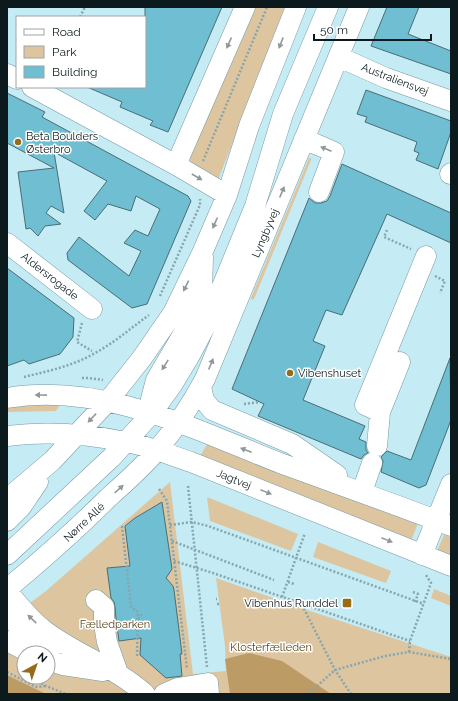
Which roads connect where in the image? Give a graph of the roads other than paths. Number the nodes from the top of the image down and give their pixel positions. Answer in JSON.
{"nodes":[{"id":1,"x":245,"y":7,"type":"edge"},
{"id":2,"x":296,"y":7,"type":"edge"},
{"id":3,"x":328,"y":7,"type":"edge"},
{"id":4,"x":359,"y":7,"type":"edge"},
{"id":5,"x":347,"y":61,"type":"junction"},
{"id":6,"x":7,"y":74,"type":"edge"},
{"id":7,"x":16,"y":78,"type":"edge"},
{"id":8,"x":34,"y":88,"type":"edge"},
{"id":9,"x":451,"y":101,"type":"edge"},
{"id":10,"x":304,"y":139,"type":"junction"},
{"id":11,"x":176,"y":165,"type":"junction"},
{"id":12,"x":319,"y":192,"type":"dead end"},
{"id":13,"x":227,"y":195,"type":"junction"},
{"id":14,"x":7,"y":243,"type":"edge"},
{"id":15,"x":203,"y":251,"type":"junction"},
{"id":16,"x":426,"y":256,"type":"road end"},
{"id":17,"x":92,"y":309,"type":"dead end"},
{"id":18,"x":400,"y":362,"type":"dead end"},
{"id":19,"x":201,"y":387,"type":"junction"},
{"id":20,"x":7,"y":398,"type":"edge"},
{"id":21,"x":108,"y":401,"type":"junction"},
{"id":22,"x":380,"y":412,"type":"junction"},
{"id":23,"x":152,"y":413,"type":"junction"},
{"id":24,"x":179,"y":423,"type":"junction"},
{"id":25,"x":76,"y":435,"type":"junction"},
{"id":26,"x":7,"y":436,"type":"edge"},
{"id":27,"x":126,"y":442,"type":"junction"},
{"id":28,"x":157,"y":451,"type":"junction"},
{"id":29,"x":52,"y":461,"type":"junction"},
{"id":30,"x":451,"y":484,"type":"edge"},
{"id":31,"x":362,"y":492,"type":"junction"},
{"id":32,"x":7,"y":499,"type":"edge"},
{"id":33,"x":7,"y":521,"type":"edge"},
{"id":34,"x":444,"y":523,"type":"edge"},
{"id":35,"x":7,"y":554,"type":"edge"},
{"id":36,"x":422,"y":554,"type":"junction"},
{"id":37,"x":451,"y":566,"type":"edge"},
{"id":38,"x":7,"y":590,"type":"edge"},
{"id":39,"x":96,"y":600,"type":"dead end"},
{"id":40,"x":7,"y":616,"type":"edge"},
{"id":41,"x":7,"y":641,"type":"edge"},
{"id":42,"x":16,"y":646,"type":"edge"},
{"id":43,"x":87,"y":657,"type":"junction"},
{"id":44,"x":56,"y":663,"type":"edge"},
{"id":45,"x":118,"y":673,"type":"junction"},
{"id":46,"x":209,"y":689,"type":"edge"},
{"id":47,"x":145,"y":694,"type":"edge"},
{"id":48,"x":164,"y":694,"type":"edge"}],
"edges":[{"from":1,"to":11,"type":"street","one_way":true},
{"from":2,"to":13,"type":"street","one_way":true},
{"from":3,"to":23,"type":"street","name":"Lyngbyvej"},
{"from":4,"to":5,"type":"street","name":"Lyngbyvej"},
{"from":5,"to":9,"type":"street","name":"Australiensvej"},
{"from":5,"to":10,"type":"street","name":"Lyngbyvej"},
{"from":6,"to":7,"type":"street"},
{"from":8,"to":11,"type":"street"},
{"from":12,"to":10,"type":"street","one_way":true},
{"from":19,"to":10,"type":"street","name":"Lyngbyvej","one_way":true},
{"from":11,"to":13,"type":"street","one_way":true},
{"from":13,"to":15,"type":"street","one_way":true},
{"from":14,"to":17,"type":"street","name":"Aldersrogade"},
{"from":15,"to":21,"type":"street","one_way":true},
{"from":15,"to":23,"type":"street","one_way":true},
{"from":16,"to":22,"type":"street"},
{"from":18,"to":22,"type":"street"},
{"from":19,"to":24,"type":"street","name":"Lyngbyvej"},
{"from":19,"to":31,"type":"street"},
{"from":21,"to":20,"type":"street","one_way":true},
{"from":21,"to":23,"type":"street"},
{"from":21,"to":25,"type":"street","one_way":true},
{"from":22,"to":31,"type":"street"},
{"from":23,"to":24,"type":"street"},
{"from":23,"to":27,"type":"street","name":"Lyngbyvej"},
{"from":23,"to":28,"type":"street"},
{"from":24,"to":28,"type":"street","name":"Lyngbyvej"},
{"from":31,"to":24,"type":"street","one_way":true},
{"from":25,"to":26,"type":"street","name":"Jagtvej"},
{"from":25,"to":27,"type":"street","name":"Jagtvej"},
{"from":25,"to":29,"type":"street"},
{"from":27,"to":28,"type":"street","name":"Jagtvej"},
{"from":27,"to":35,"type":"street"},
{"from":28,"to":36,"type":"street","name":"Jagtvej","one_way":true},
{"from":38,"to":28,"type":"street","name":"Nørre Allé","one_way":true},
{"from":29,"to":32,"type":"street"},
{"from":29,"to":33,"type":"street"},
{"from":30,"to":34,"type":"street"},
{"from":31,"to":34,"type":"street"},
{"from":34,"to":36,"type":"street"},
{"from":36,"to":37,"type":"street","name":"Jagtvej"},
{"from":43,"to":38,"type":"street","one_way":true},
{"from":39,"to":45,"type":"street"},
{"from":40,"to":43,"type":"street"},
{"from":41,"to":42,"type":"street"},
{"from":43,"to":45,"type":"street"},
{"from":44,"to":45,"type":"street"},
{"from":45,"to":47,"type":"street"},
{"from":46,"to":48,"type":"street"}]}
